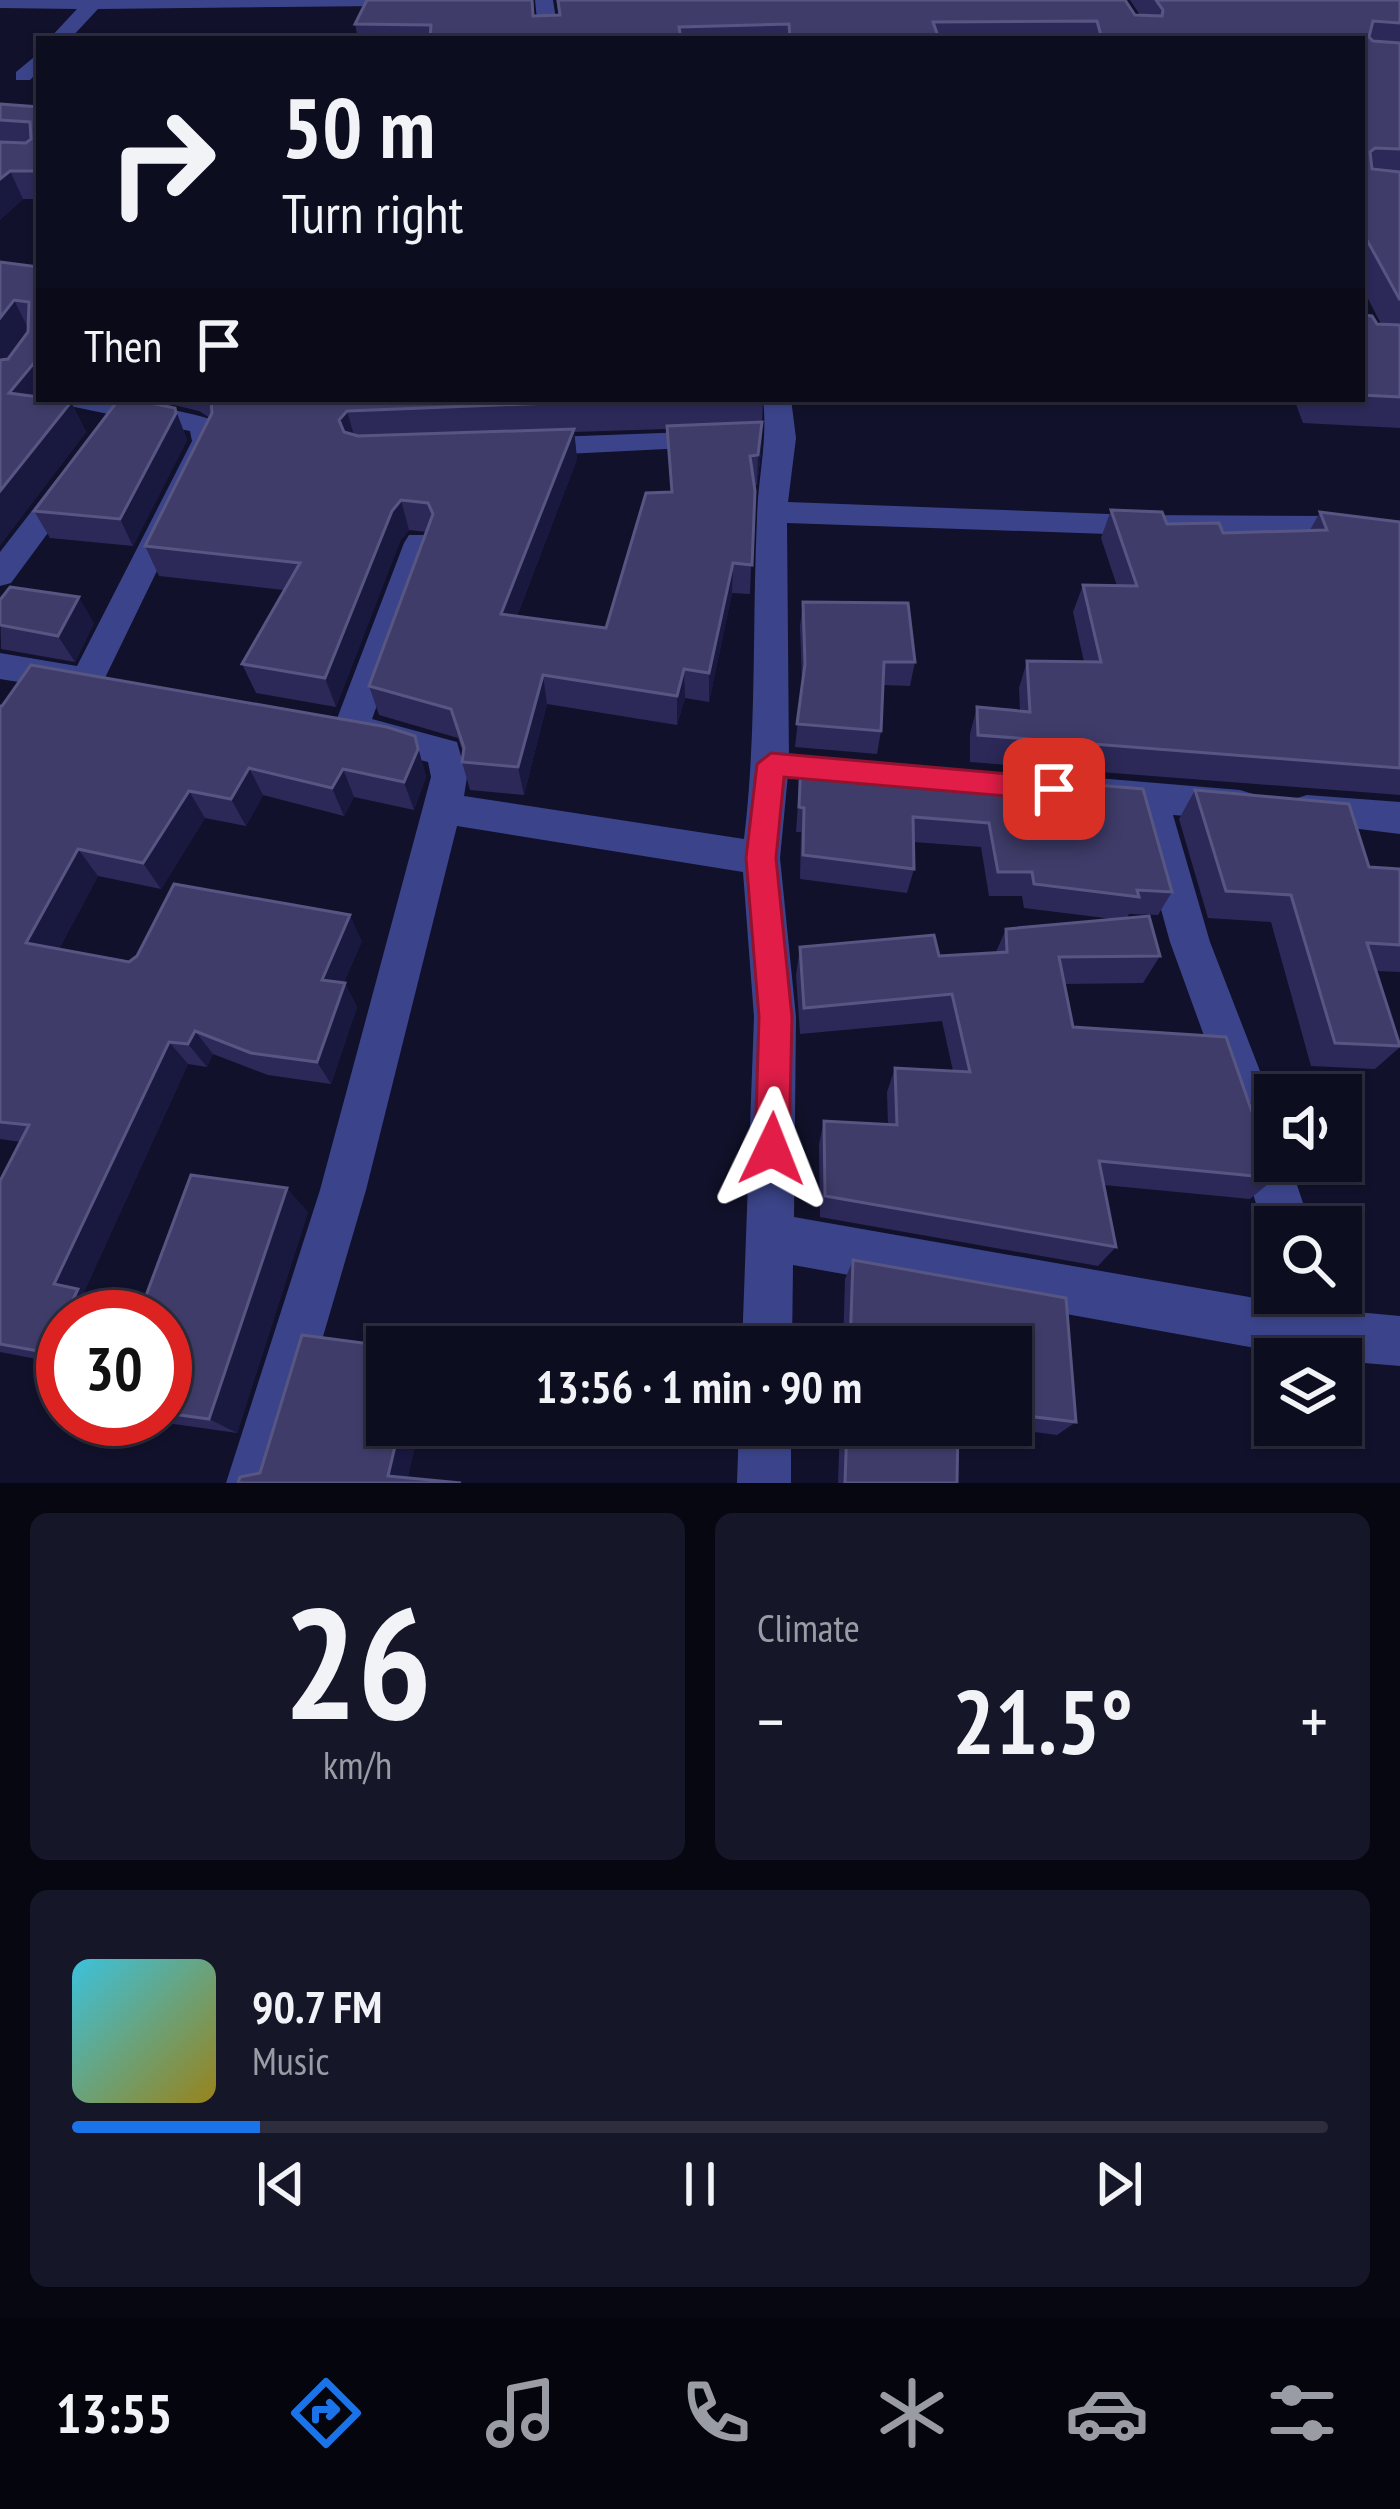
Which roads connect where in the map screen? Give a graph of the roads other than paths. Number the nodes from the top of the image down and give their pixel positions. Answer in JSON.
{"nodes":[{"id":1,"x":381,"y":0,"type":"edge"},
{"id":2,"x":544,"y":0,"type":"edge"},
{"id":3,"x":25,"y":1,"type":"edge"},
{"id":4,"x":0,"y":2,"type":"edge"},
{"id":5,"x":93,"y":3,"type":"junction"},
{"id":6,"x":231,"y":9,"type":"edge"},
{"id":7,"x":61,"y":36,"type":"edge"},
{"id":8,"x":549,"y":36,"type":"edge"},
{"id":9,"x":36,"y":62,"type":"edge"},
{"id":10,"x":23,"y":76,"type":"dead end"},
{"id":11,"x":84,"y":402,"type":"edge"},
{"id":12,"x":122,"y":414,"type":"edge"},
{"id":13,"x":763,"y":429,"type":"edge"},
{"id":14,"x":505,"y":448,"type":"edge"},
{"id":15,"x":83,"y":466,"type":"edge"},
{"id":16,"x":772,"y":512,"type":"junction"},
{"id":17,"x":1400,"y":536,"type":"edge"},
{"id":18,"x":420,"y":543,"type":"edge"},
{"id":19,"x":0,"y":575,"type":"edge"},
{"id":20,"x":0,"y":666,"type":"edge"},
{"id":21,"x":87,"y":680,"type":"junction"},
{"id":22,"x":131,"y":688,"type":"edge"},
{"id":23,"x":307,"y":721,"type":"edge"},
{"id":24,"x":352,"y":729,"type":"junction"},
{"id":25,"x":771,"y":764,"type":"junction"},
{"id":26,"x":818,"y":769,"type":"edge"},
{"id":27,"x":1054,"y":789,"type":"edge"},
{"id":28,"x":1149,"y":797,"type":"junction"},
{"id":29,"x":442,"y":808,"type":"junction"},
{"id":30,"x":1400,"y":818,"type":"edge"},
{"id":31,"x":761,"y":858,"type":"junction"},
{"id":32,"x":1280,"y":1206,"type":"edge"},
{"id":33,"x":770,"y":1237,"type":"junction"},
{"id":34,"x":1254,"y":1306,"type":"edge"},
{"id":35,"x":1311,"y":1314,"type":"edge"},
{"id":36,"x":768,"y":1326,"type":"edge"},
{"id":37,"x":1400,"y":1340,"type":"edge"},
{"id":38,"x":765,"y":1446,"type":"edge"},
{"id":39,"x":253,"y":1483,"type":"edge"},
{"id":40,"x":764,"y":1483,"type":"edge"}],
"edges":[{"from":1,"to":6,"type":"street"},
{"from":2,"to":8,"type":"street"},
{"from":3,"to":4,"type":"street"},
{"from":3,"to":5,"type":"street"},
{"from":5,"to":6,"type":"street"},
{"from":5,"to":7,"type":"street"},
{"from":9,"to":10,"type":"street"},
{"from":11,"to":12,"type":"street"},
{"from":12,"to":21,"type":"street"},
{"from":13,"to":14,"type":"street"},
{"from":13,"to":16,"type":"street"},
{"from":15,"to":19,"type":"street"},
{"from":16,"to":17,"type":"street"},
{"from":16,"to":25,"type":"street"},
{"from":18,"to":24,"type":"street"},
{"from":20,"to":21,"type":"street"},
{"from":21,"to":22,"type":"street"},
{"from":23,"to":24,"type":"street"},
{"from":24,"to":29,"type":"street"},
{"from":25,"to":26,"type":"street"},
{"from":25,"to":31,"type":"street"},
{"from":27,"to":28,"type":"street"},
{"from":28,"to":30,"type":"street"},
{"from":28,"to":32,"type":"street"},
{"from":29,"to":31,"type":"street"},
{"from":29,"to":39,"type":"street"},
{"from":31,"to":33,"type":"street"},
{"from":33,"to":34,"type":"street"},
{"from":33,"to":36,"type":"street"},
{"from":35,"to":37,"type":"street"},
{"from":38,"to":40,"type":"street"}]}
